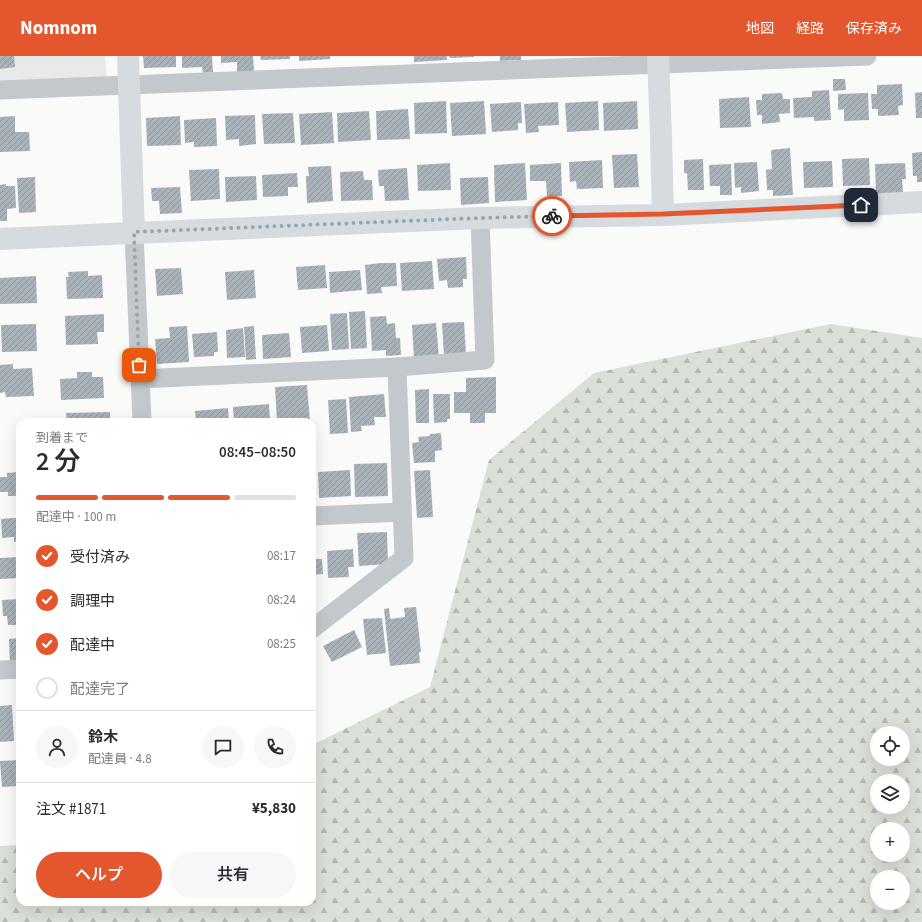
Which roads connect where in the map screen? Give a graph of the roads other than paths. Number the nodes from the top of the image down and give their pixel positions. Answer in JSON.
{"nodes":[{"id":1,"x":128,"y":56,"type":"edge"},
{"id":2,"x":867,"y":56,"type":"edge"},
{"id":3,"x":658,"y":61,"type":"edge"},
{"id":4,"x":130,"y":85,"type":"junction"},
{"id":5,"x":0,"y":90,"type":"edge"},
{"id":6,"x":922,"y":202,"type":"edge"},
{"id":7,"x":663,"y":214,"type":"junction"},
{"id":8,"x":480,"y":218,"type":"junction"},
{"id":9,"x":134,"y":232,"type":"junction"},
{"id":10,"x":0,"y":239,"type":"edge"},
{"id":11,"x":397,"y":367,"type":"junction"},
{"id":12,"x":140,"y":379,"type":"junction"},
{"id":13,"x":142,"y":418,"type":"edge"},
{"id":14,"x":402,"y":512,"type":"junction"},
{"id":15,"x":316,"y":516,"type":"edge"},
{"id":16,"x":316,"y":627,"type":"edge"},
{"id":17,"x":16,"y":669,"type":"edge"},
{"id":18,"x":0,"y":670,"type":"edge"}],
"edges":[{"from":1,"to":4,"type":"street"},
{"from":2,"to":3,"type":"street"},
{"from":3,"to":4,"type":"street"},
{"from":3,"to":7,"type":"street"},
{"from":4,"to":5,"type":"street"},
{"from":4,"to":9,"type":"street"},
{"from":6,"to":7,"type":"street"},
{"from":7,"to":8,"type":"street"},
{"from":8,"to":9,"type":"street"},
{"from":8,"to":11,"type":"street"},
{"from":9,"to":10,"type":"street"},
{"from":9,"to":12,"type":"street"},
{"from":11,"to":12,"type":"street"},
{"from":11,"to":14,"type":"street"},
{"from":12,"to":13,"type":"street"},
{"from":14,"to":15,"type":"street"},
{"from":14,"to":16,"type":"street"},
{"from":17,"to":18,"type":"street"}]}
